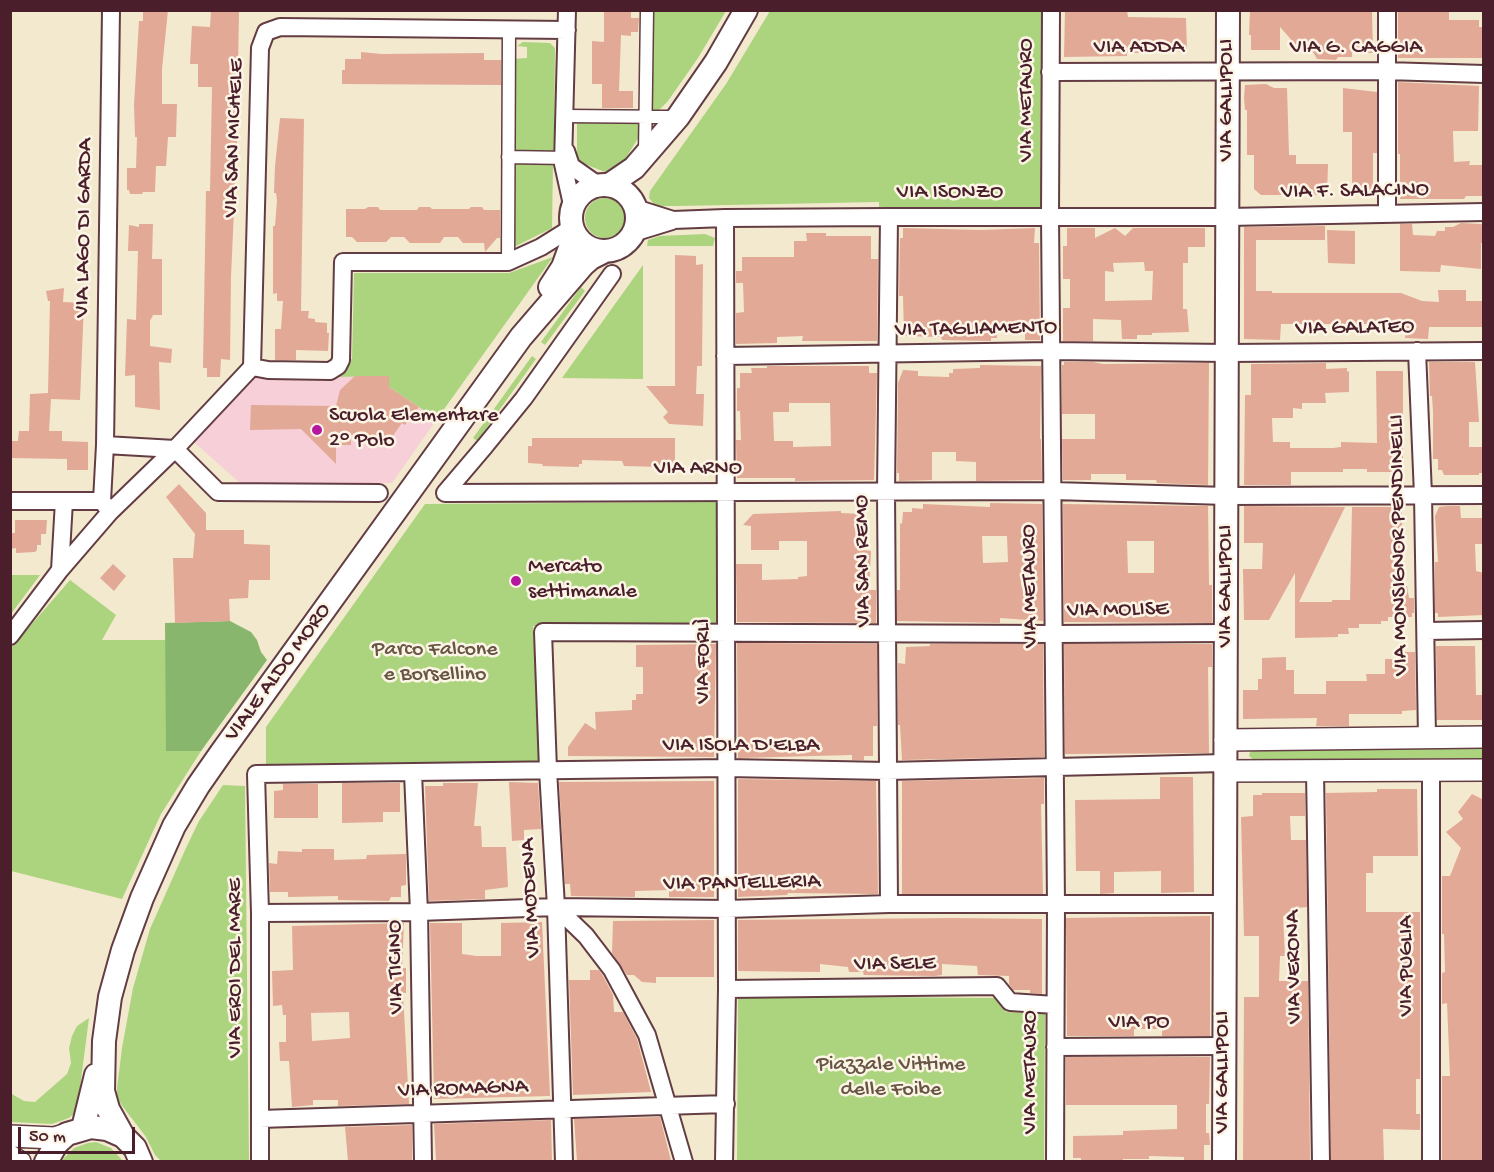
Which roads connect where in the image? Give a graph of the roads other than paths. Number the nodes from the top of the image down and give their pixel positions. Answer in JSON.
{"nodes":[{"id":1,"x":111,"y":10,"type":"edge"},
{"id":2,"x":567,"y":10,"type":"edge"},
{"id":3,"x":647,"y":10,"type":"edge"},
{"id":4,"x":746,"y":10,"type":"edge"},
{"id":5,"x":1051,"y":10,"type":"edge"},
{"id":6,"x":1228,"y":10,"type":"edge"},
{"id":7,"x":1387,"y":10,"type":"edge"},
{"id":8,"x":509,"y":29,"type":"junction"},
{"id":9,"x":567,"y":30,"type":"junction"},
{"id":10,"x":1386,"y":71,"type":"junction"},
{"id":11,"x":1050,"y":72,"type":"junction"},
{"id":12,"x":1228,"y":72,"type":"junction"},
{"id":13,"x":1484,"y":74,"type":"edge"},
{"id":14,"x":683,"y":112,"type":"junction"},
{"id":15,"x":565,"y":116,"type":"junction"},
{"id":16,"x":646,"y":117,"type":"junction"},
{"id":17,"x":565,"y":154,"type":"junction"},
{"id":18,"x":508,"y":157,"type":"junction"},
{"id":19,"x":650,"y":158,"type":"junction"},
{"id":20,"x":604,"y":185,"type":"junction"},
{"id":21,"x":634,"y":204,"type":"junction"},
{"id":22,"x":1484,"y":212,"type":"edge"},
{"id":23,"x":1387,"y":214,"type":"junction"},
{"id":24,"x":1050,"y":216,"type":"junction"},
{"id":25,"x":889,"y":217,"type":"junction"},
{"id":26,"x":1228,"y":217,"type":"junction"},
{"id":27,"x":725,"y":218,"type":"junction"},
{"id":28,"x":673,"y":220,"type":"junction"},
{"id":29,"x":574,"y":223,"type":"junction"},
{"id":30,"x":633,"y":233,"type":"junction"},
{"id":31,"x":604,"y":251,"type":"junction"},
{"id":32,"x":508,"y":262,"type":"junction"},
{"id":33,"x":612,"y":274,"type":"dead end"},
{"id":34,"x":521,"y":337,"type":"junction"},
{"id":35,"x":1051,"y":351,"type":"junction"},
{"id":36,"x":1417,"y":351,"type":"junction"},
{"id":37,"x":1484,"y":351,"type":"edge"},
{"id":38,"x":1228,"y":353,"type":"junction"},
{"id":39,"x":886,"y":354,"type":"junction"},
{"id":40,"x":725,"y":356,"type":"junction"},
{"id":41,"x":252,"y":367,"type":"junction"},
{"id":42,"x":105,"y":445,"type":"junction"},
{"id":43,"x":174,"y":449,"type":"junction"},
{"id":44,"x":1053,"y":491,"type":"junction"},
{"id":45,"x":726,"y":492,"type":"junction"},
{"id":46,"x":886,"y":492,"type":"junction"},
{"id":47,"x":379,"y":494,"type":"dead end"},
{"id":48,"x":1423,"y":495,"type":"junction"},
{"id":49,"x":1484,"y":495,"type":"edge"},
{"id":50,"x":1227,"y":496,"type":"junction"},
{"id":51,"x":10,"y":501,"type":"edge"},
{"id":52,"x":64,"y":501,"type":"junction"},
{"id":53,"x":106,"y":507,"type":"junction"},
{"id":54,"x":60,"y":570,"type":"junction"},
{"id":55,"x":1484,"y":630,"type":"edge"},
{"id":56,"x":1426,"y":631,"type":"junction"},
{"id":57,"x":543,"y":632,"type":"joint"},
{"id":58,"x":887,"y":633,"type":"junction"},
{"id":59,"x":1226,"y":633,"type":"junction"},
{"id":60,"x":727,"y":634,"type":"junction"},
{"id":61,"x":1054,"y":634,"type":"junction"},
{"id":62,"x":10,"y":636,"type":"edge"},
{"id":63,"x":1484,"y":737,"type":"edge"},
{"id":64,"x":1427,"y":738,"type":"junction"},
{"id":65,"x":1226,"y":740,"type":"junction"},
{"id":66,"x":1055,"y":767,"type":"junction"},
{"id":67,"x":1225,"y":767,"type":"junction"},
{"id":68,"x":727,"y":768,"type":"junction"},
{"id":69,"x":548,"y":770,"type":"junction"},
{"id":70,"x":887,"y":771,"type":"junction"},
{"id":71,"x":1315,"y":771,"type":"junction"},
{"id":72,"x":1431,"y":771,"type":"junction"},
{"id":73,"x":1484,"y":771,"type":"edge"},
{"id":74,"x":413,"y":772,"type":"junction"},
{"id":75,"x":256,"y":774,"type":"joint"},
{"id":76,"x":890,"y":904,"type":"junction"},
{"id":77,"x":1056,"y":904,"type":"junction"},
{"id":78,"x":1226,"y":904,"type":"junction"},
{"id":79,"x":556,"y":907,"type":"junction"},
{"id":80,"x":727,"y":909,"type":"junction"},
{"id":81,"x":418,"y":912,"type":"junction"},
{"id":82,"x":260,"y":913,"type":"junction"},
{"id":83,"x":727,"y":990,"type":"junction"},
{"id":84,"x":1055,"y":1005,"type":"junction"},
{"id":85,"x":104,"y":1041,"type":"junction"},
{"id":86,"x":1224,"y":1046,"type":"junction"},
{"id":87,"x":1055,"y":1047,"type":"junction"},
{"id":88,"x":726,"y":1104,"type":"junction"},
{"id":89,"x":668,"y":1105,"type":"junction"},
{"id":90,"x":561,"y":1108,"type":"junction"},
{"id":91,"x":421,"y":1114,"type":"junction"},
{"id":92,"x":260,"y":1119,"type":"junction"},
{"id":93,"x":75,"y":1131,"type":"junction"},
{"id":94,"x":10,"y":1136,"type":"edge"},
{"id":95,"x":123,"y":1136,"type":"junction"},
{"id":96,"x":10,"y":1156,"type":"edge"},
{"id":97,"x":20,"y":1161,"type":"edge"},
{"id":98,"x":46,"y":1161,"type":"edge"},
{"id":99,"x":141,"y":1161,"type":"edge"},
{"id":100,"x":260,"y":1161,"type":"edge"},
{"id":101,"x":423,"y":1161,"type":"edge"},
{"id":102,"x":564,"y":1161,"type":"edge"},
{"id":103,"x":684,"y":1161,"type":"edge"},
{"id":104,"x":724,"y":1161,"type":"edge"},
{"id":105,"x":1055,"y":1161,"type":"edge"},
{"id":106,"x":1224,"y":1161,"type":"edge"},
{"id":107,"x":1320,"y":1161,"type":"edge"},
{"id":108,"x":1431,"y":1161,"type":"edge"}],
"edges":[{"from":1,"to":42,"type":"street","name":"VIA LAGO DI GARDA"},
{"from":2,"to":9,"type":"street"},
{"from":3,"to":16,"type":"street"},
{"from":4,"to":14,"type":"main road","name":"VIALE ALDO MORO"},
{"from":5,"to":11,"type":"street","name":"VIA METAURO"},
{"from":6,"to":12,"type":"main road","name":"VIA GALLIPOLI"},
{"from":7,"to":10,"type":"street"},
{"from":8,"to":9,"type":"street","name":"VIA SAN MICHELE"},
{"from":8,"to":18,"type":"street"},
{"from":8,"to":41,"type":"street","name":"VIA SAN MICHELE"},
{"from":9,"to":15,"type":"street"},
{"from":10,"to":12,"type":"street","name":"VIA G. CAGGIA"},
{"from":10,"to":13,"type":"street","name":"VIA G. CAGGIA"},
{"from":10,"to":23,"type":"street"},
{"from":11,"to":12,"type":"street","name":"VIA ADDA"},
{"from":11,"to":24,"type":"street","name":"VIA METAURO"},
{"from":12,"to":26,"type":"main road","name":"VIA GALLIPOLI"},
{"from":14,"to":16,"type":"street"},
{"from":14,"to":19,"type":"main road","name":"VIALE ALDO MORO"},
{"from":15,"to":16,"type":"street"},
{"from":15,"to":17,"type":"street"},
{"from":16,"to":19,"type":"street"},
{"from":17,"to":18,"type":"street"},
{"from":17,"to":20,"type":"street"},
{"from":17,"to":29,"type":"street"},
{"from":18,"to":32,"type":"street"},
{"from":19,"to":20,"type":"main road","name":"VIALE ALDO MORO"},
{"from":19,"to":21,"type":"main road","name":"VIALE ALDO MORO"},
{"from":20,"to":21,"type":"main road"},
{"from":20,"to":29,"type":"main road","name":"VIALE ALDO MORO"},
{"from":21,"to":28,"type":"street"},
{"from":21,"to":30,"type":"main road","name":"VIALE ALDO MORO"},
{"from":22,"to":23,"type":"street","name":"VIA F. SALACINO"},
{"from":23,"to":26,"type":"street","name":"VIA F. SALACINO"},
{"from":24,"to":25,"type":"street","name":"VIA ISONZO"},
{"from":24,"to":26,"type":"street","name":"VIA ISONZO"},
{"from":24,"to":35,"type":"street","name":"VIA METAURO"},
{"from":25,"to":27,"type":"street","name":"VIA ISONZO"},
{"from":25,"to":39,"type":"street","name":"VIA SAN REMO"},
{"from":26,"to":38,"type":"main road","name":"VIA GALLIPOLI"},
{"from":27,"to":28,"type":"street","name":"VIA ISONZO"},
{"from":27,"to":40,"type":"street","name":"VIA FORLÌ"},
{"from":28,"to":30,"type":"street"},
{"from":29,"to":31,"type":"main road"},
{"from":29,"to":32,"type":"street"},
{"from":29,"to":34,"type":"main road","name":"VIALE ALDO MORO"},
{"from":30,"to":31,"type":"main road","name":"VIALE ALDO MORO"},
{"from":31,"to":34,"type":"main road","name":"VIALE ALDO MORO"},
{"from":32,"to":41,"type":"street"},
{"from":33,"to":45,"type":"street","name":"VIA ARNO"},
{"from":34,"to":85,"type":"main road","name":"VIALE ALDO MORO"},
{"from":35,"to":38,"type":"street","name":"VIA TAGLIAMENTO"},
{"from":35,"to":39,"type":"street","name":"VIA TAGLIAMENTO"},
{"from":35,"to":44,"type":"street","name":"VIA METAURO"},
{"from":36,"to":37,"type":"street","name":"VIA GALATEO"},
{"from":36,"to":38,"type":"street","name":"VIA GALATEO"},
{"from":36,"to":48,"type":"street","name":"VIA MONSIGNOR PENDINELLI"},
{"from":38,"to":50,"type":"main road","name":"VIA GALLIPOLI"},
{"from":39,"to":40,"type":"street","name":"VIA TAGLIAMENTO"},
{"from":39,"to":46,"type":"street","name":"VIA SAN REMO"},
{"from":40,"to":45,"type":"street","name":"VIA FORLÌ"},
{"from":41,"to":43,"type":"street"},
{"from":42,"to":43,"type":"street"},
{"from":42,"to":53,"type":"street","name":"VIA LAGO DI GARDA"},
{"from":43,"to":47,"type":"street"},
{"from":43,"to":53,"type":"street"},
{"from":44,"to":46,"type":"street","name":"VIA ARNO"},
{"from":44,"to":50,"type":"street","name":"VIA ARNO"},
{"from":44,"to":61,"type":"street","name":"VIA METAURO"},
{"from":45,"to":46,"type":"street","name":"VIA ARNO"},
{"from":45,"to":60,"type":"street","name":"VIA FORLÌ"},
{"from":46,"to":58,"type":"street","name":"VIA SAN REMO"},
{"from":48,"to":49,"type":"street","name":"VIA ARNO"},
{"from":48,"to":50,"type":"street","name":"VIA ARNO"},
{"from":48,"to":56,"type":"street","name":"VIA MONSIGNOR PENDINELLI"},
{"from":50,"to":59,"type":"main road","name":"VIA GALLIPOLI"},
{"from":51,"to":52,"type":"street"},
{"from":52,"to":53,"type":"street"},
{"from":52,"to":54,"type":"street"},
{"from":53,"to":54,"type":"street"},
{"from":54,"to":62,"type":"street"},
{"from":55,"to":56,"type":"street"},
{"from":56,"to":64,"type":"street","name":"VIA MONSIGNOR PENDINELLI"},
{"from":57,"to":60,"type":"street","name":"VIA MOLISE"},
{"from":57,"to":69,"type":"street","name":"VIA MODENA"},
{"from":58,"to":60,"type":"street","name":"VIA MOLISE"},
{"from":58,"to":61,"type":"street","name":"VIA MOLISE"},
{"from":58,"to":70,"type":"street","name":"VIA SAN REMO"},
{"from":59,"to":61,"type":"street","name":"VIA MOLISE"},
{"from":59,"to":65,"type":"main road","name":"VIA GALLIPOLI"},
{"from":60,"to":68,"type":"street","name":"VIA FORLÌ"},
{"from":61,"to":66,"type":"street","name":"VIA METAURO"},
{"from":63,"to":64,"type":"street"},
{"from":64,"to":65,"type":"street"},
{"from":65,"to":67,"type":"main road","name":"VIA GALLIPOLI"},
{"from":66,"to":67,"type":"street","name":"VIA ISOLA D'ELBA"},
{"from":66,"to":70,"type":"street","name":"VIA ISOLA D'ELBA"},
{"from":66,"to":77,"type":"street","name":"VIA METAURO"},
{"from":67,"to":71,"type":"street"},
{"from":67,"to":78,"type":"main road","name":"VIA GALLIPOLI"},
{"from":68,"to":69,"type":"street","name":"VIA ISOLA D'ELBA"},
{"from":68,"to":70,"type":"street","name":"VIA ISOLA D'ELBA"},
{"from":68,"to":80,"type":"street","name":"VIA FORLÌ"},
{"from":69,"to":74,"type":"street","name":"VIA ISOLA D'ELBA"},
{"from":69,"to":79,"type":"street","name":"VIA MODENA"},
{"from":70,"to":76,"type":"street","name":"VIA SAN REMO"},
{"from":71,"to":72,"type":"street"},
{"from":71,"to":107,"type":"street","name":"VIA VERONA"},
{"from":72,"to":73,"type":"street"},
{"from":72,"to":108,"type":"street","name":"VIA PUGLIA"},
{"from":74,"to":75,"type":"street","name":"VIA ISOLA D'ELBA"},
{"from":74,"to":81,"type":"street","name":"VIA TICINO"},
{"from":75,"to":82,"type":"street","name":"VIA EROI DEL MARE"},
{"from":76,"to":77,"type":"street","name":"VIA PANTELLERIA"},
{"from":76,"to":80,"type":"street","name":"VIA PANTELLERIA"},
{"from":77,"to":78,"type":"street","name":"VIA PANTELLERIA"},
{"from":77,"to":84,"type":"street","name":"VIA METAURO"},
{"from":78,"to":86,"type":"main road","name":"VIA GALLIPOLI"},
{"from":79,"to":80,"type":"street","name":"VIA PANTELLERIA"},
{"from":79,"to":81,"type":"street","name":"VIA PANTELLERIA"},
{"from":79,"to":89,"type":"street"},
{"from":79,"to":90,"type":"street","name":"VIA MODENA"},
{"from":80,"to":83,"type":"street","name":"VIA FORLÌ"},
{"from":81,"to":82,"type":"street","name":"VIA PANTELLERIA"},
{"from":81,"to":91,"type":"street","name":"VIA TICINO"},
{"from":82,"to":92,"type":"street","name":"VIA EROI DEL MARE"},
{"from":83,"to":84,"type":"street","name":"VIA SELE"},
{"from":83,"to":88,"type":"street","name":"VIA FORLÌ"},
{"from":84,"to":87,"type":"street","name":"VIA METAURO"},
{"from":85,"to":93,"type":"main road","name":"VIALE ALDO MORO"},
{"from":85,"to":95,"type":"main road","name":"VIALE ALDO MORO"},
{"from":86,"to":87,"type":"street","name":"VIA PO"},
{"from":86,"to":106,"type":"main road","name":"VIA GALLIPOLI"},
{"from":87,"to":105,"type":"street","name":"VIA METAURO"},
{"from":88,"to":89,"type":"street","name":"VIA ROMAGNA"},
{"from":88,"to":104,"type":"street","name":"VIA FORLÌ"},
{"from":89,"to":90,"type":"street","name":"VIA ROMAGNA"},
{"from":89,"to":103,"type":"street"},
{"from":90,"to":91,"type":"street","name":"VIA ROMAGNA"},
{"from":90,"to":102,"type":"street","name":"VIA MODENA"},
{"from":91,"to":92,"type":"street","name":"VIA ROMAGNA"},
{"from":91,"to":101,"type":"street","name":"VIA TICINO"},
{"from":92,"to":100,"type":"street","name":"VIA EROI DEL MARE"},
{"from":93,"to":94,"type":"street"},
{"from":93,"to":95,"type":"main road"},
{"from":93,"to":98,"type":"main road","name":"VIALE ALDO MORO"},
{"from":95,"to":99,"type":"main road","name":"VIALE ALDO MORO"},
{"from":96,"to":97,"type":"street"}]}
